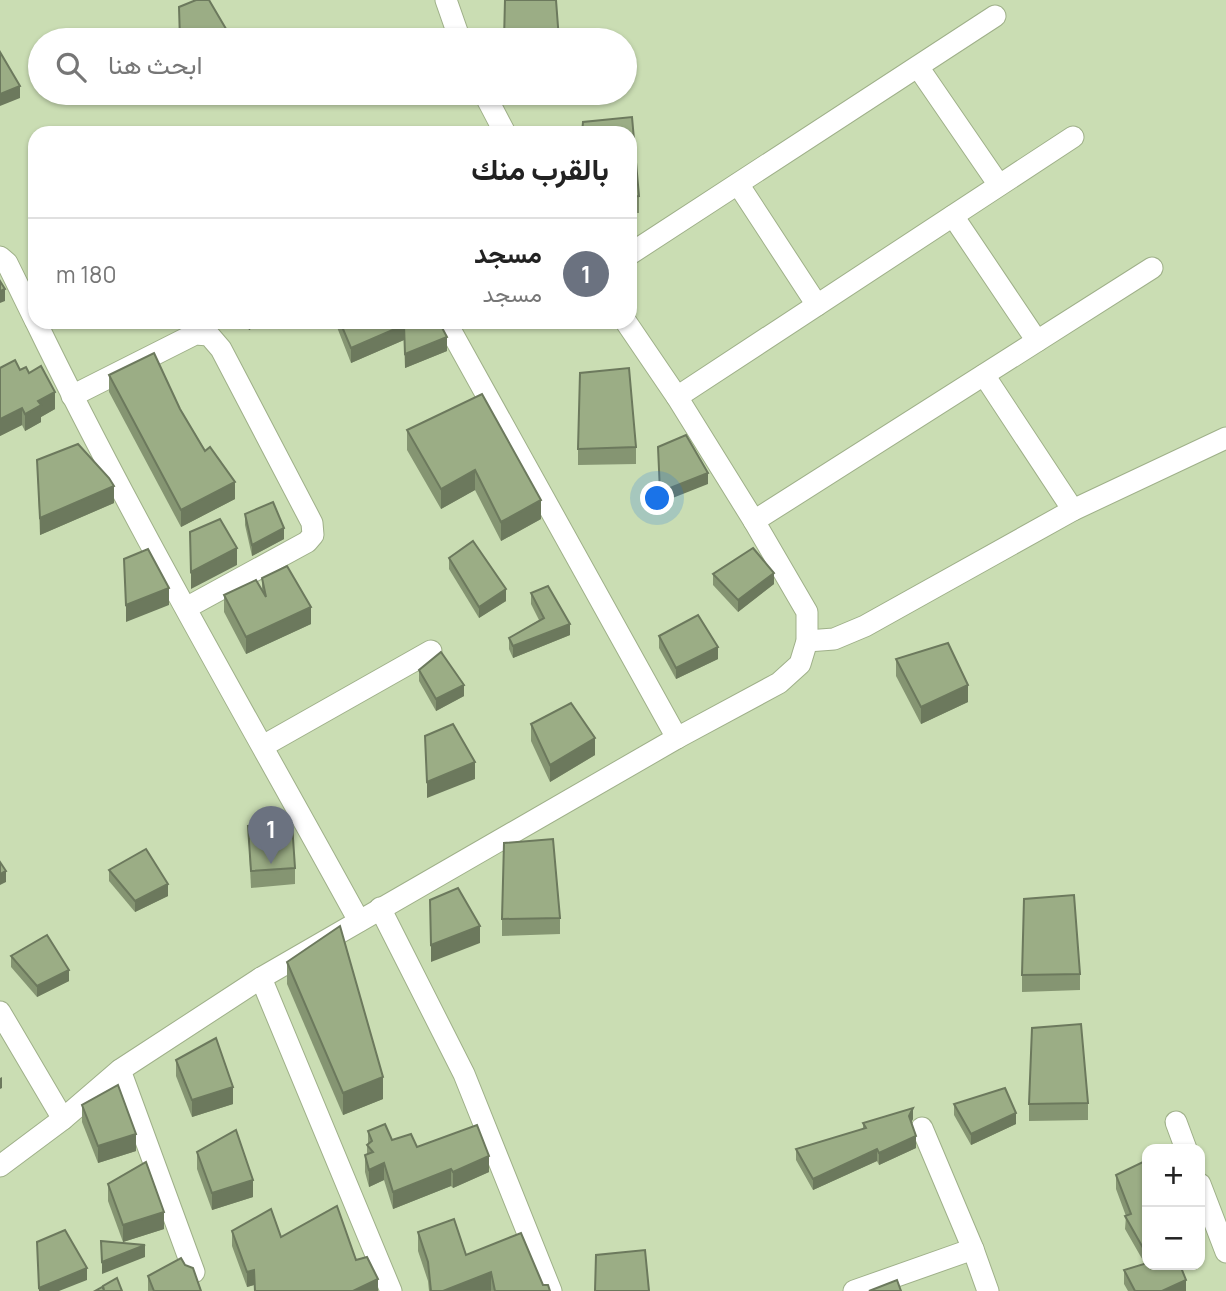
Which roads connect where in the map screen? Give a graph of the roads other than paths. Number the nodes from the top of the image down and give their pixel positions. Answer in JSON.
{"nodes":[{"id":1,"x":446,"y":0,"type":"edge"},
{"id":2,"x":995,"y":16,"type":"dead end"},
{"id":3,"x":456,"y":28,"type":"edge"},
{"id":4,"x":918,"y":67,"type":"junction"},
{"id":5,"x":490,"y":105,"type":"edge"},
{"id":6,"x":501,"y":126,"type":"edge"},
{"id":7,"x":1073,"y":137,"type":"dead end"},
{"id":8,"x":738,"y":184,"type":"junction"},
{"id":9,"x":999,"y":185,"type":"junction"},
{"id":10,"x":953,"y":216,"type":"junction"},
{"id":11,"x":637,"y":249,"type":"edge"},
{"id":12,"x":0,"y":257,"type":"edge"},
{"id":13,"x":1152,"y":268,"type":"dead end"},
{"id":14,"x":817,"y":305,"type":"junction"},
{"id":15,"x":28,"y":306,"type":"edge"},
{"id":16,"x":39,"y":329,"type":"edge"},
{"id":17,"x":450,"y":329,"type":"edge"},
{"id":18,"x":631,"y":329,"type":"edge"},
{"id":19,"x":1037,"y":341,"type":"junction"},
{"id":20,"x":984,"y":375,"type":"junction"},
{"id":21,"x":72,"y":396,"type":"junction"},
{"id":22,"x":677,"y":397,"type":"junction"},
{"id":23,"x":1226,"y":438,"type":"edge"},
{"id":24,"x":1073,"y":510,"type":"junction"},
{"id":25,"x":754,"y":521,"type":"junction"},
{"id":26,"x":186,"y":608,"type":"junction"},
{"id":27,"x":807,"y":641,"type":"junction"},
{"id":28,"x":431,"y":651,"type":"dead end"},
{"id":29,"x":677,"y":738,"type":"junction"},
{"id":30,"x":263,"y":746,"type":"junction"},
{"id":31,"x":380,"y":908,"type":"junction"},
{"id":32,"x":359,"y":921,"type":"junction"},
{"id":33,"x":261,"y":978,"type":"junction"},
{"id":34,"x":0,"y":1012,"type":"edge"},
{"id":35,"x":120,"y":1070,"type":"junction"},
{"id":36,"x":63,"y":1119,"type":"junction"},
{"id":37,"x":1176,"y":1122,"type":"dead end"},
{"id":38,"x":922,"y":1128,"type":"dead end"},
{"id":39,"x":1184,"y":1144,"type":"edge"},
{"id":40,"x":0,"y":1166,"type":"edge"},
{"id":41,"x":1205,"y":1197,"type":"edge"},
{"id":42,"x":973,"y":1249,"type":"junction"},
{"id":43,"x":1226,"y":1252,"type":"edge"},
{"id":44,"x":194,"y":1272,"type":"edge"},
{"id":45,"x":391,"y":1291,"type":"edge"},
{"id":46,"x":551,"y":1291,"type":"edge"},
{"id":47,"x":853,"y":1291,"type":"edge"},
{"id":48,"x":989,"y":1291,"type":"edge"}],
"edges":[{"from":1,"to":3,"type":"street"},
{"from":2,"to":4,"type":"street"},
{"from":4,"to":8,"type":"street"},
{"from":4,"to":9,"type":"street"},
{"from":5,"to":6,"type":"street"},
{"from":7,"to":9,"type":"street"},
{"from":8,"to":11,"type":"street"},
{"from":8,"to":14,"type":"street"},
{"from":9,"to":10,"type":"street"},
{"from":10,"to":14,"type":"street"},
{"from":10,"to":19,"type":"street"},
{"from":12,"to":15,"type":"street"},
{"from":13,"to":19,"type":"street"},
{"from":14,"to":22,"type":"street"},
{"from":16,"to":21,"type":"street"},
{"from":17,"to":29,"type":"street"},
{"from":18,"to":22,"type":"street"},
{"from":19,"to":20,"type":"street"},
{"from":20,"to":24,"type":"street"},
{"from":20,"to":25,"type":"street"},
{"from":21,"to":26,"type":"street"},
{"from":21,"to":26,"type":"street"},
{"from":22,"to":25,"type":"street"},
{"from":23,"to":24,"type":"street"},
{"from":24,"to":27,"type":"street"},
{"from":25,"to":27,"type":"street"},
{"from":26,"to":30,"type":"street"},
{"from":27,"to":29,"type":"street"},
{"from":28,"to":30,"type":"street"},
{"from":29,"to":31,"type":"street"},
{"from":30,"to":32,"type":"street"},
{"from":31,"to":32,"type":"street"},
{"from":31,"to":46,"type":"street"},
{"from":32,"to":33,"type":"street"},
{"from":33,"to":35,"type":"street"},
{"from":33,"to":45,"type":"street"},
{"from":34,"to":36,"type":"street"},
{"from":35,"to":36,"type":"street"},
{"from":35,"to":44,"type":"street"},
{"from":36,"to":40,"type":"street"},
{"from":37,"to":39,"type":"street"},
{"from":38,"to":42,"type":"street"},
{"from":41,"to":43,"type":"street"},
{"from":42,"to":47,"type":"street"},
{"from":42,"to":48,"type":"street"}]}
